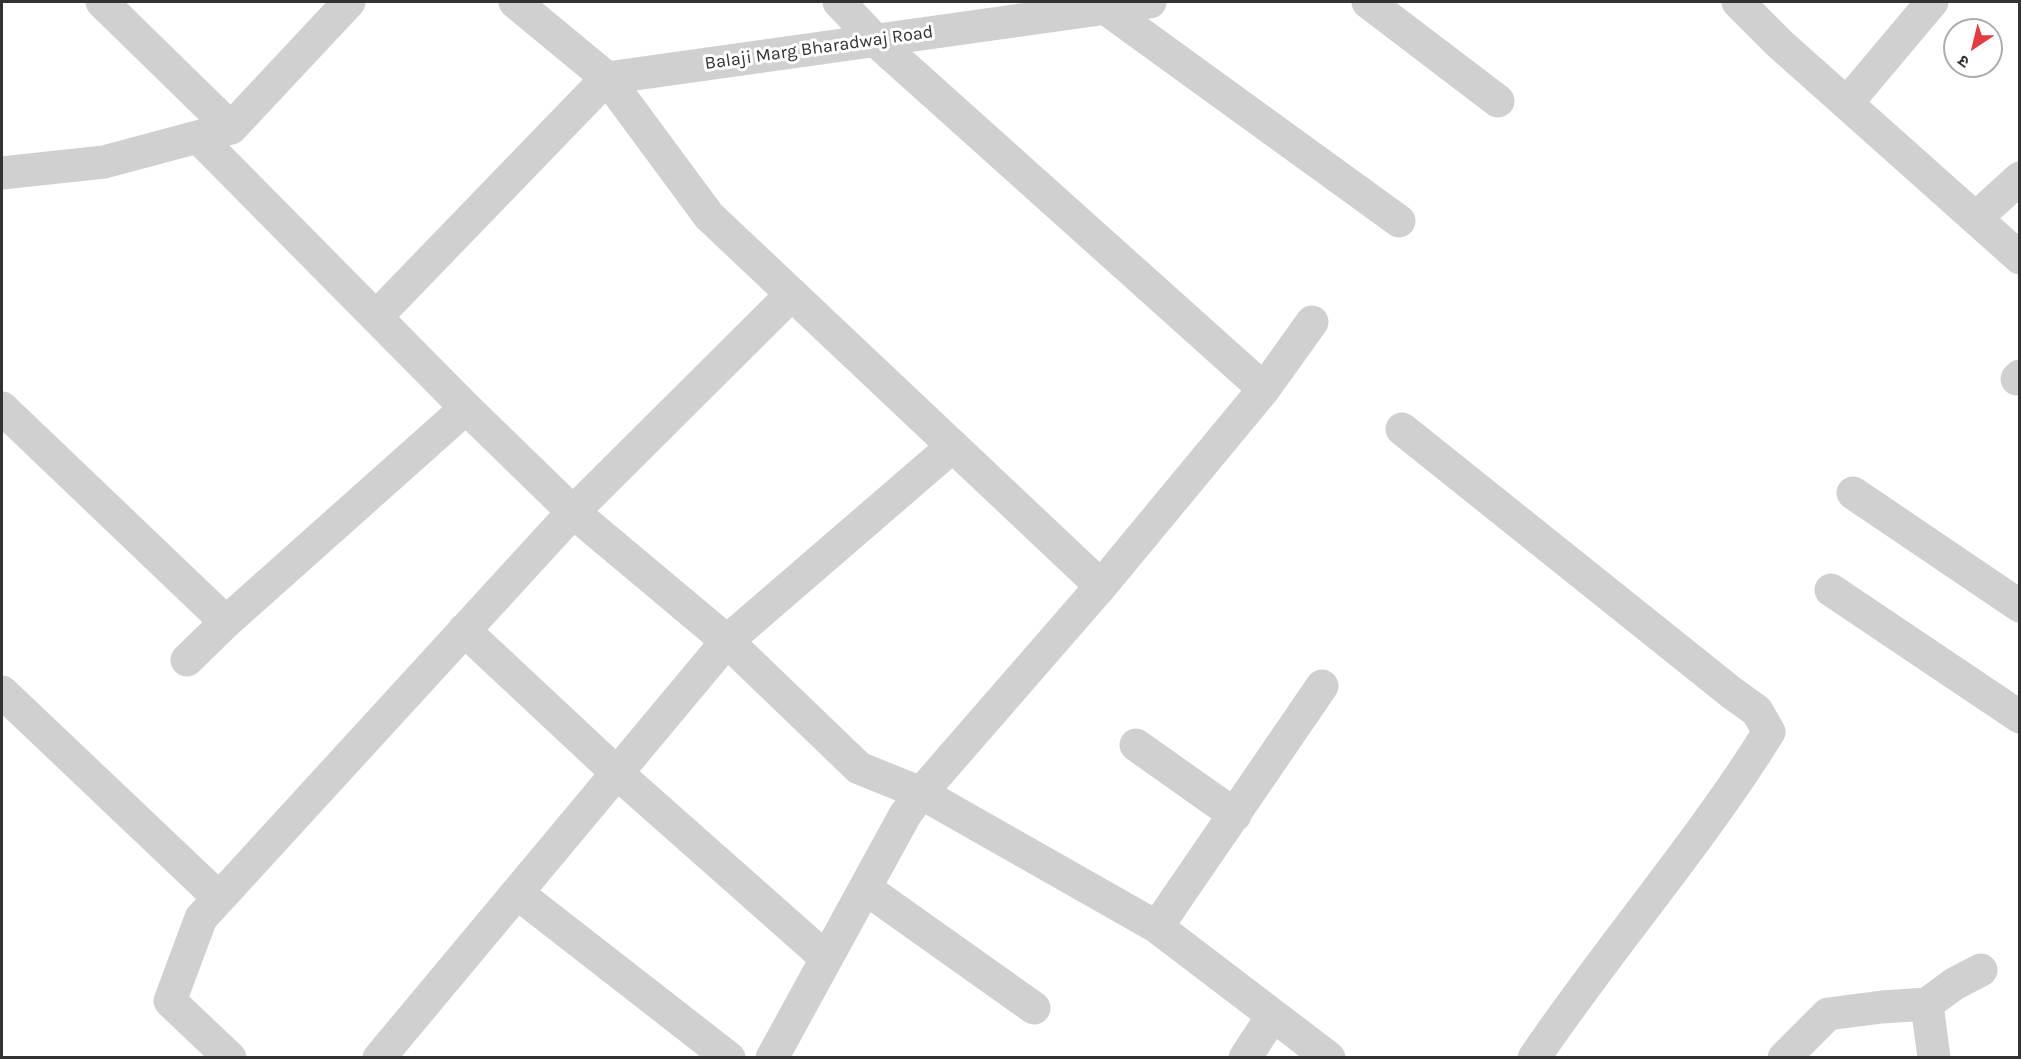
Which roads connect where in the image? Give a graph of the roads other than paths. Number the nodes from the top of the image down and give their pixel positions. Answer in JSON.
{"nodes":[{"id":1,"x":102,"y":2,"type":"edge"},
{"id":2,"x":349,"y":2,"type":"edge"},
{"id":3,"x":515,"y":2,"type":"edge"},
{"id":4,"x":839,"y":2,"type":"edge"},
{"id":5,"x":1150,"y":2,"type":"edge"},
{"id":6,"x":1368,"y":2,"type":"edge"},
{"id":7,"x":1738,"y":2,"type":"edge"},
{"id":8,"x":1932,"y":2,"type":"edge"},
{"id":9,"x":1085,"y":7,"type":"edge"},
{"id":10,"x":876,"y":40,"type":"junction"},
{"id":11,"x":607,"y":78,"type":"junction"},
{"id":12,"x":1498,"y":101,"type":"dead end"},
{"id":13,"x":1847,"y":103,"type":"junction"},
{"id":14,"x":231,"y":128,"type":"junction"},
{"id":15,"x":198,"y":137,"type":"junction"},
{"id":16,"x":2,"y":173,"type":"edge"},
{"id":17,"x":2019,"y":178,"type":"edge"},
{"id":18,"x":1976,"y":218,"type":"junction"},
{"id":19,"x":1399,"y":221,"type":"dead end"},
{"id":20,"x":2019,"y":258,"type":"edge"},
{"id":21,"x":792,"y":294,"type":"junction"},
{"id":22,"x":377,"y":316,"type":"junction"},
{"id":23,"x":1312,"y":322,"type":"dead end"},
{"id":24,"x":1264,"y":390,"type":"junction"},
{"id":25,"x":2,"y":408,"type":"edge"},
{"id":26,"x":466,"y":408,"type":"junction"},
{"id":27,"x":1402,"y":429,"type":"dead end"},
{"id":28,"x":954,"y":446,"type":"junction"},
{"id":29,"x":1853,"y":493,"type":"dead end"},
{"id":30,"x":573,"y":512,"type":"junction"},
{"id":31,"x":1101,"y":586,"type":"junction"},
{"id":32,"x":1831,"y":590,"type":"dead end"},
{"id":33,"x":2019,"y":606,"type":"edge"},
{"id":34,"x":226,"y":622,"type":"junction"},
{"id":35,"x":464,"y":630,"type":"junction"},
{"id":36,"x":727,"y":640,"type":"junction"},
{"id":37,"x":187,"y":660,"type":"dead end"},
{"id":38,"x":1322,"y":686,"type":"dead end"},
{"id":39,"x":2,"y":692,"type":"edge"},
{"id":40,"x":2019,"y":717,"type":"edge"},
{"id":41,"x":1136,"y":745,"type":"dead end"},
{"id":42,"x":617,"y":773,"type":"junction"},
{"id":43,"x":921,"y":793,"type":"junction"},
{"id":44,"x":1235,"y":814,"type":"junction"},
{"id":45,"x":865,"y":888,"type":"junction"},
{"id":46,"x":517,"y":893,"type":"junction"},
{"id":47,"x":219,"y":898,"type":"junction"},
{"id":48,"x":1157,"y":927,"type":"junction"},
{"id":49,"x":826,"y":958,"type":"junction"},
{"id":50,"x":1981,"y":970,"type":"dead end"},
{"id":51,"x":1927,"y":1004,"type":"junction"},
{"id":52,"x":1034,"y":1008,"type":"dead end"},
{"id":53,"x":1273,"y":1016,"type":"junction"},
{"id":54,"x":230,"y":1058,"type":"edge"},
{"id":55,"x":379,"y":1058,"type":"edge"},
{"id":56,"x":729,"y":1058,"type":"edge"},
{"id":57,"x":771,"y":1058,"type":"edge"},
{"id":58,"x":1245,"y":1058,"type":"edge"},
{"id":59,"x":1329,"y":1058,"type":"edge"},
{"id":60,"x":1534,"y":1058,"type":"edge"},
{"id":61,"x":1784,"y":1058,"type":"edge"},
{"id":62,"x":1934,"y":1058,"type":"edge"}],
"edges":[{"from":1,"to":14,"type":"street"},
{"from":2,"to":14,"type":"street"},
{"from":3,"to":11,"type":"street"},
{"from":4,"to":10,"type":"street"},
{"from":5,"to":9,"type":"street","name":"Balaji Marg Bharadwaj Road"},
{"from":6,"to":12,"type":"street"},
{"from":7,"to":13,"type":"street"},
{"from":8,"to":13,"type":"street"},
{"from":9,"to":10,"type":"street","name":"Balaji Marg Bharadwaj Road"},
{"from":9,"to":19,"type":"street"},
{"from":10,"to":11,"type":"street","name":"Balaji Marg Bharadwaj Road"},
{"from":10,"to":24,"type":"street"},
{"from":11,"to":21,"type":"street"},
{"from":11,"to":22,"type":"street"},
{"from":13,"to":18,"type":"street"},
{"from":14,"to":15,"type":"street"},
{"from":15,"to":16,"type":"street"},
{"from":15,"to":22,"type":"street"},
{"from":17,"to":18,"type":"street"},
{"from":18,"to":20,"type":"street"},
{"from":21,"to":28,"type":"street"},
{"from":21,"to":30,"type":"street"},
{"from":22,"to":26,"type":"street"},
{"from":23,"to":24,"type":"street"},
{"from":24,"to":31,"type":"street"},
{"from":25,"to":34,"type":"street"},
{"from":26,"to":30,"type":"street"},
{"from":26,"to":34,"type":"street"},
{"from":27,"to":60,"type":"street"},
{"from":28,"to":31,"type":"street"},
{"from":28,"to":36,"type":"street"},
{"from":29,"to":33,"type":"street"},
{"from":30,"to":35,"type":"street"},
{"from":30,"to":36,"type":"street"},
{"from":31,"to":43,"type":"street"},
{"from":32,"to":40,"type":"street"},
{"from":34,"to":37,"type":"street"},
{"from":35,"to":42,"type":"street"},
{"from":35,"to":47,"type":"street"},
{"from":36,"to":42,"type":"street"},
{"from":36,"to":43,"type":"street"},
{"from":38,"to":44,"type":"street"},
{"from":39,"to":47,"type":"street"},
{"from":41,"to":44,"type":"street"},
{"from":42,"to":46,"type":"street"},
{"from":42,"to":49,"type":"street"},
{"from":43,"to":45,"type":"street"},
{"from":43,"to":48,"type":"street"},
{"from":44,"to":48,"type":"street"},
{"from":45,"to":49,"type":"street"},
{"from":45,"to":52,"type":"street"},
{"from":46,"to":55,"type":"street"},
{"from":46,"to":56,"type":"street"},
{"from":47,"to":54,"type":"street"},
{"from":48,"to":53,"type":"street"},
{"from":49,"to":57,"type":"street"},
{"from":50,"to":51,"type":"street"},
{"from":51,"to":61,"type":"street"},
{"from":51,"to":62,"type":"street"},
{"from":53,"to":58,"type":"street"},
{"from":53,"to":59,"type":"street"}]}
